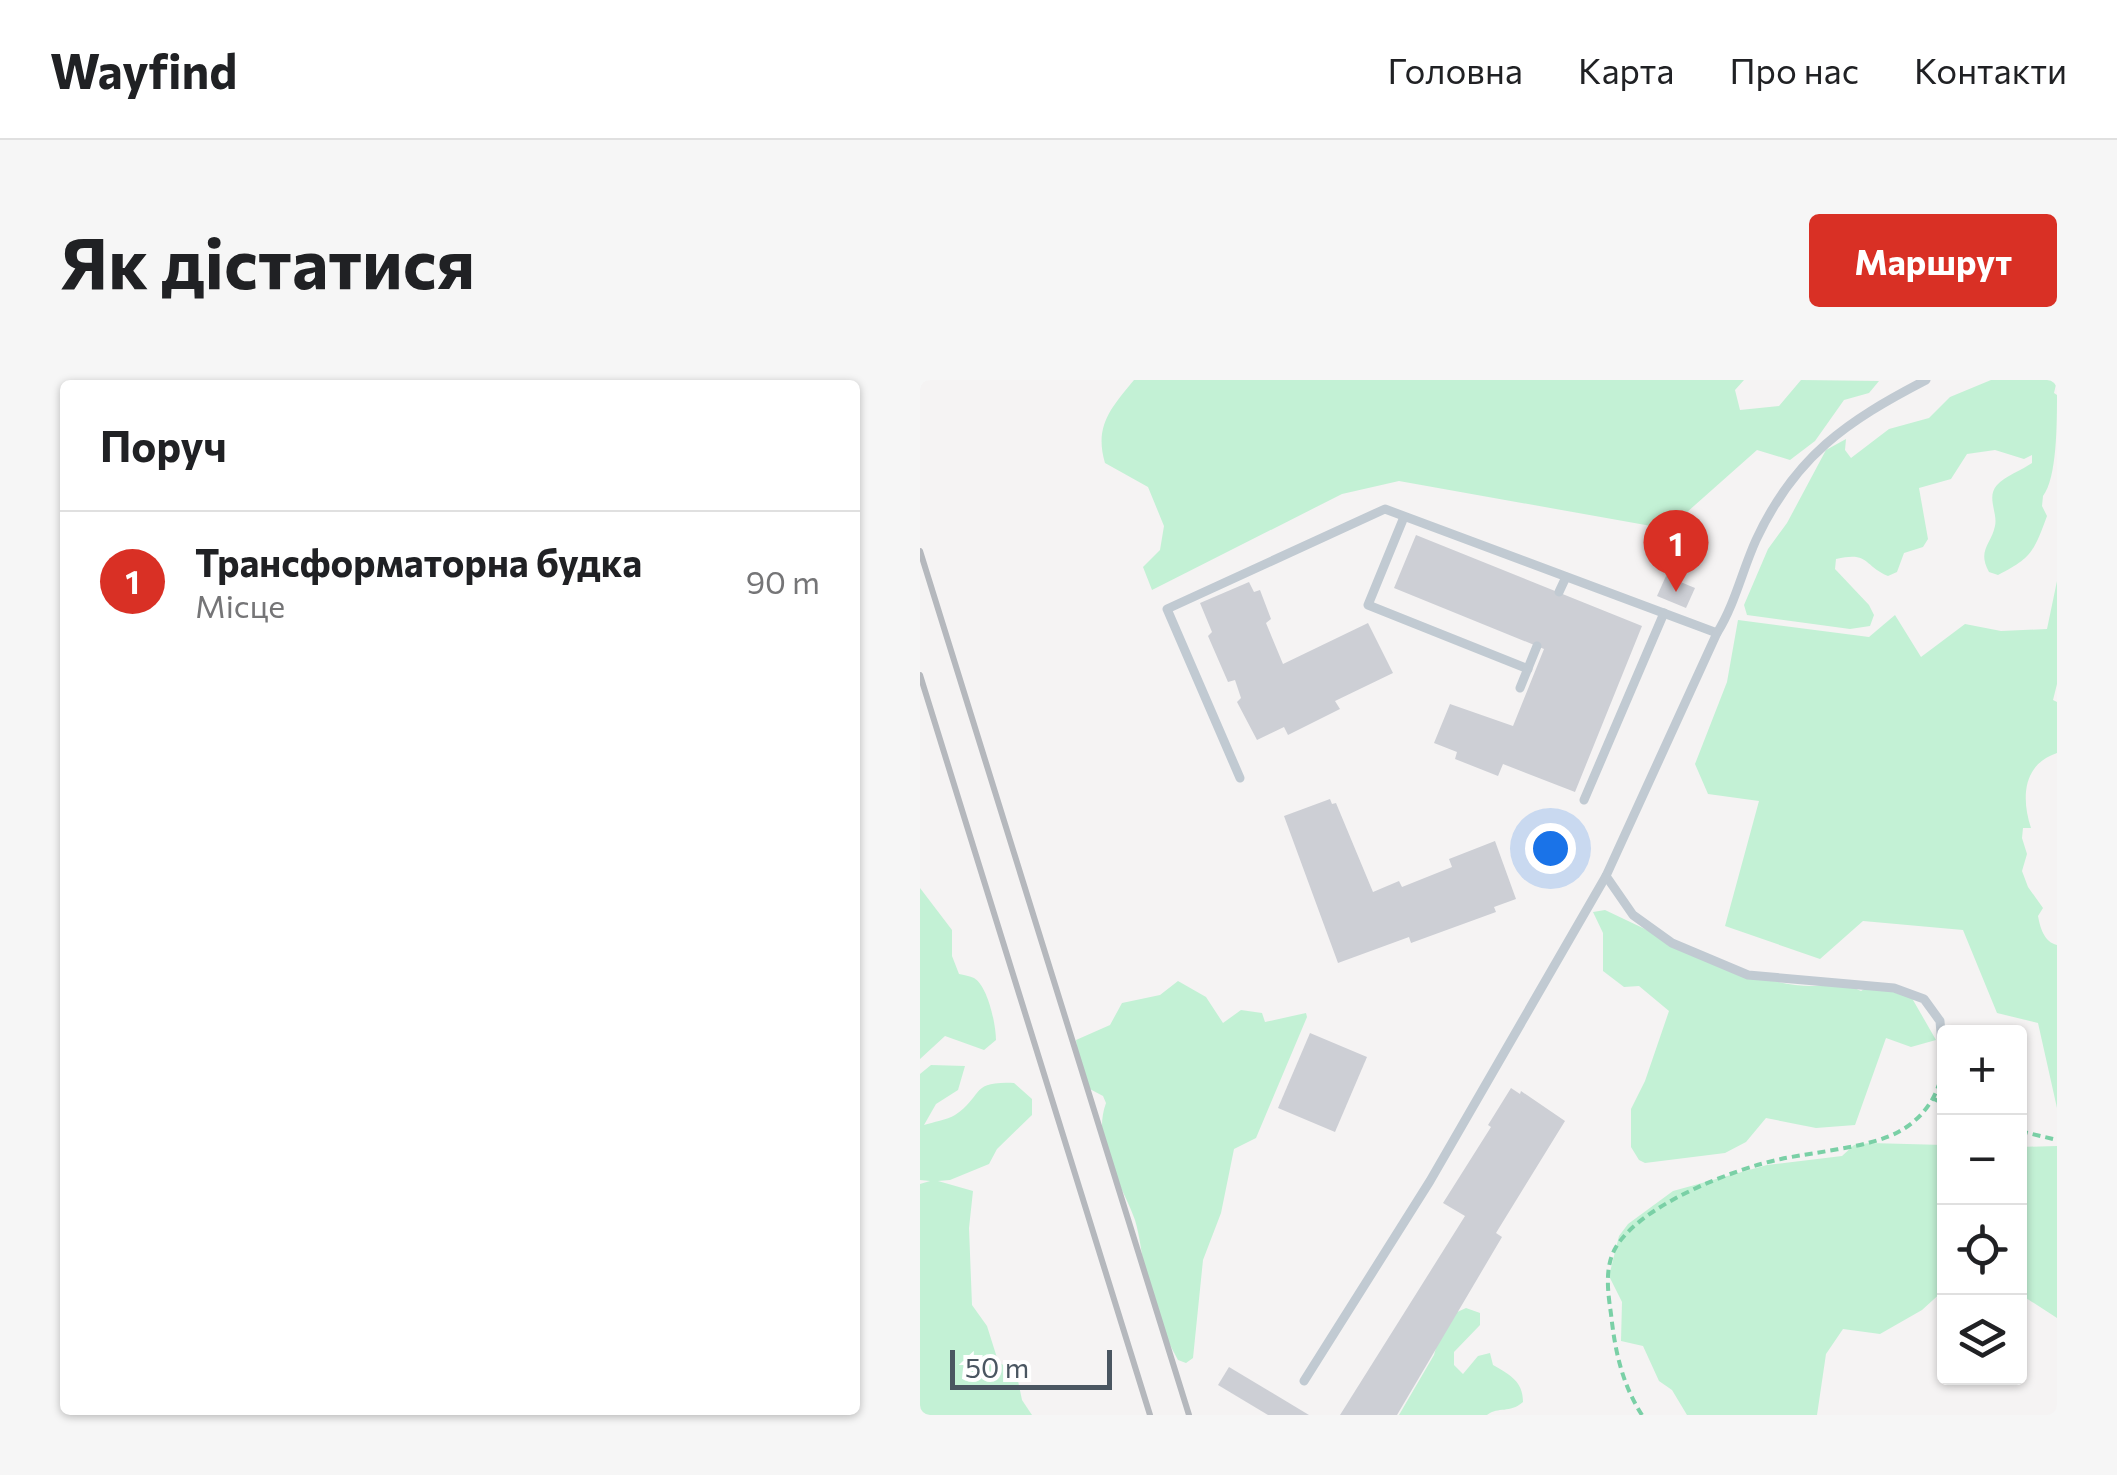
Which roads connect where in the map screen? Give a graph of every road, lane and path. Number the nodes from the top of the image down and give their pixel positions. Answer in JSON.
{"nodes":[{"id":1,"x":1926,"y":380,"type":"edge"},
{"id":2,"x":1404,"y":517,"type":"junction"},
{"id":3,"x":1566,"y":577,"type":"junction"},
{"id":4,"x":1559,"y":592,"type":"dead end"},
{"id":5,"x":1664,"y":613,"type":"junction"},
{"id":6,"x":1717,"y":633,"type":"junction"},
{"id":7,"x":1537,"y":646,"type":"dead end"},
{"id":8,"x":1528,"y":669,"type":"junction"},
{"id":9,"x":1520,"y":688,"type":"dead end"},
{"id":10,"x":1240,"y":778,"type":"dead end"},
{"id":11,"x":1584,"y":800,"type":"dead end"},
{"id":12,"x":1606,"y":876,"type":"junction"},
{"id":13,"x":1940,"y":1025,"type":"edge"},
{"id":14,"x":1937,"y":1088,"type":"edge"},
{"id":15,"x":1932,"y":1098,"type":"junction"},
{"id":16,"x":1937,"y":1100,"type":"edge"},
{"id":17,"x":2027,"y":1134,"type":"edge"},
{"id":18,"x":2057,"y":1140,"type":"edge"},
{"id":19,"x":1304,"y":1382,"type":"dead end"},
{"id":20,"x":1642,"y":1415,"type":"edge"}],
"edges":[{"from":1,"to":6,"type":"lane"},
{"from":2,"to":3,"type":"lane"},
{"from":2,"to":8,"type":"lane"},
{"from":2,"to":10,"type":"lane"},
{"from":3,"to":4,"type":"lane"},
{"from":3,"to":5,"type":"lane"},
{"from":5,"to":6,"type":"lane"},
{"from":5,"to":11,"type":"lane"},
{"from":6,"to":12,"type":"lane"},
{"from":7,"to":8,"type":"lane"},
{"from":8,"to":9,"type":"lane"},
{"from":12,"to":13,"type":"lane"},
{"from":12,"to":19,"type":"lane"},
{"from":14,"to":15,"type":"path"},
{"from":15,"to":16,"type":"path"},
{"from":15,"to":20,"type":"path"},
{"from":17,"to":18,"type":"path"}]}
